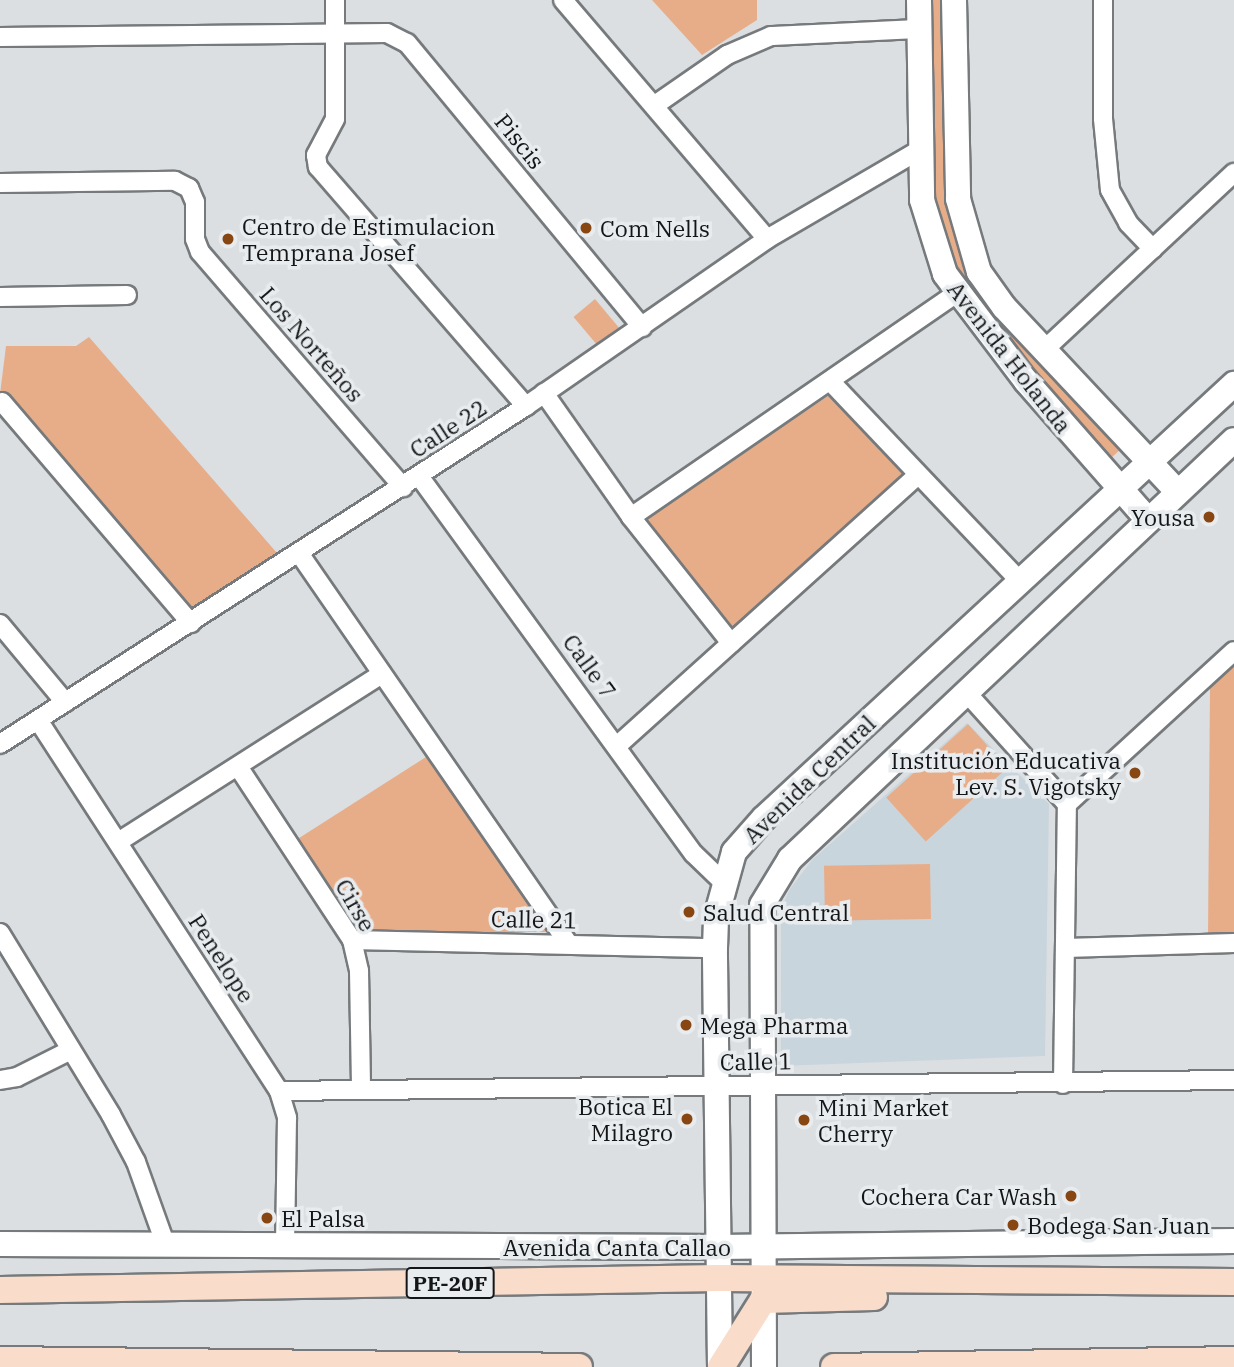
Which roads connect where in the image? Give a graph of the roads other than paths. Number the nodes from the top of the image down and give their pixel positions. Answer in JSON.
{"nodes":[{"id":1,"x":335,"y":0,"type":"edge"},
{"id":2,"x":563,"y":0,"type":"edge"},
{"id":3,"x":919,"y":0,"type":"edge"},
{"id":4,"x":954,"y":0,"type":"edge"},
{"id":5,"x":1103,"y":0,"type":"edge"},
{"id":6,"x":919,"y":29,"type":"junction"},
{"id":7,"x":335,"y":34,"type":"junction"},
{"id":8,"x":0,"y":37,"type":"edge"},
{"id":9,"x":655,"y":105,"type":"junction"},
{"id":10,"x":921,"y":149,"type":"junction"},
{"id":11,"x":1234,"y":173,"type":"edge"},
{"id":12,"x":0,"y":183,"type":"edge"},
{"id":13,"x":767,"y":239,"type":"junction"},
{"id":14,"x":1153,"y":249,"type":"junction"},
{"id":15,"x":957,"y":293,"type":"junction"},
{"id":16,"x":127,"y":295,"type":"dead end"},
{"id":17,"x":0,"y":297,"type":"edge"},
{"id":18,"x":642,"y":327,"type":"junction"},
{"id":19,"x":1044,"y":350,"type":"junction"},
{"id":20,"x":831,"y":382,"type":"junction"},
{"id":21,"x":1234,"y":384,"type":"edge"},
{"id":22,"x":544,"y":393,"type":"junction"},
{"id":23,"x":2,"y":402,"type":"edge"},
{"id":24,"x":526,"y":406,"type":"junction"},
{"id":25,"x":1234,"y":440,"type":"edge"},
{"id":26,"x":1148,"y":462,"type":"junction"},
{"id":27,"x":419,"y":476,"type":"junction"},
{"id":28,"x":917,"y":476,"type":"junction"},
{"id":29,"x":403,"y":487,"type":"junction"},
{"id":30,"x":1118,"y":490,"type":"junction"},
{"id":31,"x":1178,"y":492,"type":"junction"},
{"id":32,"x":631,"y":517,"type":"junction"},
{"id":33,"x":1149,"y":520,"type":"junction"},
{"id":34,"x":299,"y":553,"type":"junction"},
{"id":35,"x":1020,"y":581,"type":"junction"},
{"id":36,"x":191,"y":623,"type":"junction"},
{"id":37,"x":0,"y":624,"type":"edge"},
{"id":38,"x":731,"y":643,"type":"junction"},
{"id":39,"x":1234,"y":651,"type":"edge"},
{"id":40,"x":382,"y":674,"type":"junction"},
{"id":41,"x":966,"y":692,"type":"junction"},
{"id":42,"x":65,"y":702,"type":"junction"},
{"id":43,"x":38,"y":720,"type":"junction"},
{"id":44,"x":0,"y":744,"type":"edge"},
{"id":45,"x":618,"y":745,"type":"junction"},
{"id":46,"x":239,"y":768,"type":"junction"},
{"id":47,"x":1067,"y":804,"type":"junction"},
{"id":48,"x":118,"y":842,"type":"junction"},
{"id":49,"x":723,"y":882,"type":"junction"},
{"id":50,"x":0,"y":933,"type":"edge"},
{"id":51,"x":352,"y":940,"type":"junction"},
{"id":52,"x":1234,"y":943,"type":"edge"},
{"id":53,"x":569,"y":944,"type":"junction"},
{"id":54,"x":1065,"y":947,"type":"junction"},
{"id":55,"x":715,"y":948,"type":"junction"},
{"id":56,"x":71,"y":1050,"type":"junction"},
{"id":57,"x":0,"y":1080,"type":"edge"},
{"id":58,"x":1234,"y":1080,"type":"edge"},
{"id":59,"x":1063,"y":1084,"type":"junction"},
{"id":60,"x":760,"y":1085,"type":"junction"},
{"id":61,"x":719,"y":1086,"type":"junction"},
{"id":62,"x":360,"y":1089,"type":"junction"},
{"id":63,"x":279,"y":1091,"type":"junction"},
{"id":64,"x":1234,"y":1241,"type":"edge"},
{"id":65,"x":165,"y":1243,"type":"junction"},
{"id":66,"x":0,"y":1244,"type":"edge"},
{"id":67,"x":285,"y":1247,"type":"junction"},
{"id":68,"x":718,"y":1247,"type":"junction"},
{"id":69,"x":762,"y":1247,"type":"junction"},
{"id":70,"x":719,"y":1278,"type":"junction"},
{"id":71,"x":1234,"y":1282,"type":"edge"},
{"id":72,"x":763,"y":1289,"type":"junction"},
{"id":73,"x":0,"y":1290,"type":"edge"},
{"id":74,"x":0,"y":1360,"type":"edge"},
{"id":75,"x":78,"y":1360,"type":"junction"},
{"id":76,"x":1234,"y":1360,"type":"edge"},
{"id":77,"x":104,"y":1367,"type":"edge"},
{"id":78,"x":579,"y":1367,"type":"edge"},
{"id":79,"x":721,"y":1367,"type":"edge"},
{"id":80,"x":764,"y":1367,"type":"edge"},
{"id":81,"x":834,"y":1367,"type":"edge"}],
"edges":[{"from":1,"to":7,"type":"street"},
{"from":2,"to":9,"type":"street"},
{"from":3,"to":6,"type":"street","name":"Avenida Holanda"},
{"from":4,"to":19,"type":"street","name":"Avenida Holanda"},
{"from":5,"to":14,"type":"street"},
{"from":6,"to":9,"type":"street"},
{"from":6,"to":10,"type":"street","name":"Avenida Holanda"},
{"from":7,"to":8,"type":"street","name":"Piscis"},
{"from":7,"to":18,"type":"street","name":"Piscis"},
{"from":7,"to":24,"type":"street"},
{"from":9,"to":13,"type":"street"},
{"from":10,"to":13,"type":"street","name":"Calle 22"},
{"from":10,"to":15,"type":"street","name":"Avenida Holanda"},
{"from":11,"to":14,"type":"street"},
{"from":12,"to":29,"type":"street","name":"Los Norteños"},
{"from":13,"to":18,"type":"street","name":"Calle 22"},
{"from":14,"to":19,"type":"street"},
{"from":15,"to":20,"type":"street"},
{"from":15,"to":30,"type":"street","name":"Avenida Holanda"},
{"from":16,"to":17,"type":"street"},
{"from":18,"to":22,"type":"street","name":"Calle 22"},
{"from":19,"to":26,"type":"street","name":"Avenida Holanda"},
{"from":20,"to":28,"type":"street"},
{"from":20,"to":32,"type":"street"},
{"from":21,"to":26,"type":"street","name":"Avenida Central"},
{"from":22,"to":24,"type":"street","name":"Calle 22"},
{"from":22,"to":32,"type":"street"},
{"from":23,"to":36,"type":"street"},
{"from":24,"to":27,"type":"street","name":"Calle 22"},
{"from":25,"to":31,"type":"street","name":"Avenida Central"},
{"from":26,"to":30,"type":"street","name":"Avenida Central"},
{"from":26,"to":31,"type":"street","name":"Avenida Holanda"},
{"from":27,"to":29,"type":"street","name":"Calle 22"},
{"from":27,"to":45,"type":"street","name":"Calle 7"},
{"from":28,"to":35,"type":"street"},
{"from":28,"to":38,"type":"street"},
{"from":29,"to":34,"type":"street","name":"Calle 22"},
{"from":30,"to":33,"type":"street","name":"Avenida Holanda"},
{"from":30,"to":35,"type":"street","name":"Avenida Central"},
{"from":31,"to":33,"type":"street","name":"Avenida Central"},
{"from":32,"to":38,"type":"street"},
{"from":33,"to":41,"type":"street","name":"Avenida Central"},
{"from":34,"to":36,"type":"street","name":"Calle 22"},
{"from":34,"to":40,"type":"street"},
{"from":35,"to":49,"type":"street","name":"Avenida Central"},
{"from":36,"to":42,"type":"street","name":"Calle 22"},
{"from":37,"to":42,"type":"street"},
{"from":38,"to":45,"type":"street"},
{"from":39,"to":47,"type":"street"},
{"from":40,"to":46,"type":"street"},
{"from":40,"to":53,"type":"street"},
{"from":41,"to":47,"type":"street"},
{"from":41,"to":60,"type":"street","name":"Avenida Central"},
{"from":42,"to":43,"type":"street","name":"Calle 22"},
{"from":43,"to":44,"type":"street","name":"Calle 22"},
{"from":43,"to":48,"type":"street","name":"Penelope"},
{"from":45,"to":49,"type":"street","name":"Calle 7"},
{"from":46,"to":48,"type":"street"},
{"from":46,"to":51,"type":"street","name":"Cirse"},
{"from":47,"to":54,"type":"street"},
{"from":48,"to":63,"type":"street","name":"Penelope"},
{"from":49,"to":55,"type":"street","name":"Avenida Central"},
{"from":50,"to":56,"type":"street"},
{"from":51,"to":53,"type":"street","name":"Calle 21"},
{"from":51,"to":62,"type":"street","name":"Cirse"},
{"from":52,"to":54,"type":"street"},
{"from":53,"to":55,"type":"street","name":"Calle 21"},
{"from":54,"to":59,"type":"street"},
{"from":55,"to":61,"type":"street","name":"Avenida Central"},
{"from":56,"to":57,"type":"street"},
{"from":56,"to":65,"type":"street"},
{"from":58,"to":59,"type":"street","name":"Calle 1"},
{"from":59,"to":60,"type":"street","name":"Calle 1"},
{"from":60,"to":61,"type":"street","name":"Calle 1"},
{"from":60,"to":69,"type":"street","name":"Avenida Central"},
{"from":61,"to":62,"type":"street","name":"Calle 1"},
{"from":61,"to":68,"type":"street","name":"Avenida Central"},
{"from":62,"to":63,"type":"street","name":"Calle 1"},
{"from":63,"to":67,"type":"street","name":"Penelope"},
{"from":64,"to":69,"type":"street","name":"Avenida Canta Callao"},
{"from":65,"to":66,"type":"street","name":"Avenida Canta Callao"},
{"from":65,"to":67,"type":"street","name":"Avenida Canta Callao"},
{"from":67,"to":68,"type":"street","name":"Avenida Canta Callao"},
{"from":68,"to":69,"type":"street","name":"Avenida Canta Callao"},
{"from":68,"to":70,"type":"street","name":"Avenida Central"},
{"from":69,"to":72,"type":"street","name":"Avenida Central"},
{"from":70,"to":72,"type":"main road","name":"Avenida Canta Callao","number":"PE-20F"},
{"from":70,"to":73,"type":"main road","name":"Avenida Canta Callao","number":"PE-20F"},
{"from":70,"to":79,"type":"street","name":"Avenida Central"},
{"from":71,"to":72,"type":"main road","name":"Avenida Canta Callao","number":"PE-20F"},
{"from":72,"to":79,"type":"main road"},
{"from":72,"to":80,"type":"street","name":"Avenida Central"},
{"from":74,"to":75,"type":"main road"},
{"from":75,"to":77,"type":"main road"},
{"from":75,"to":78,"type":"main road"},
{"from":76,"to":81,"type":"main road"}]}
